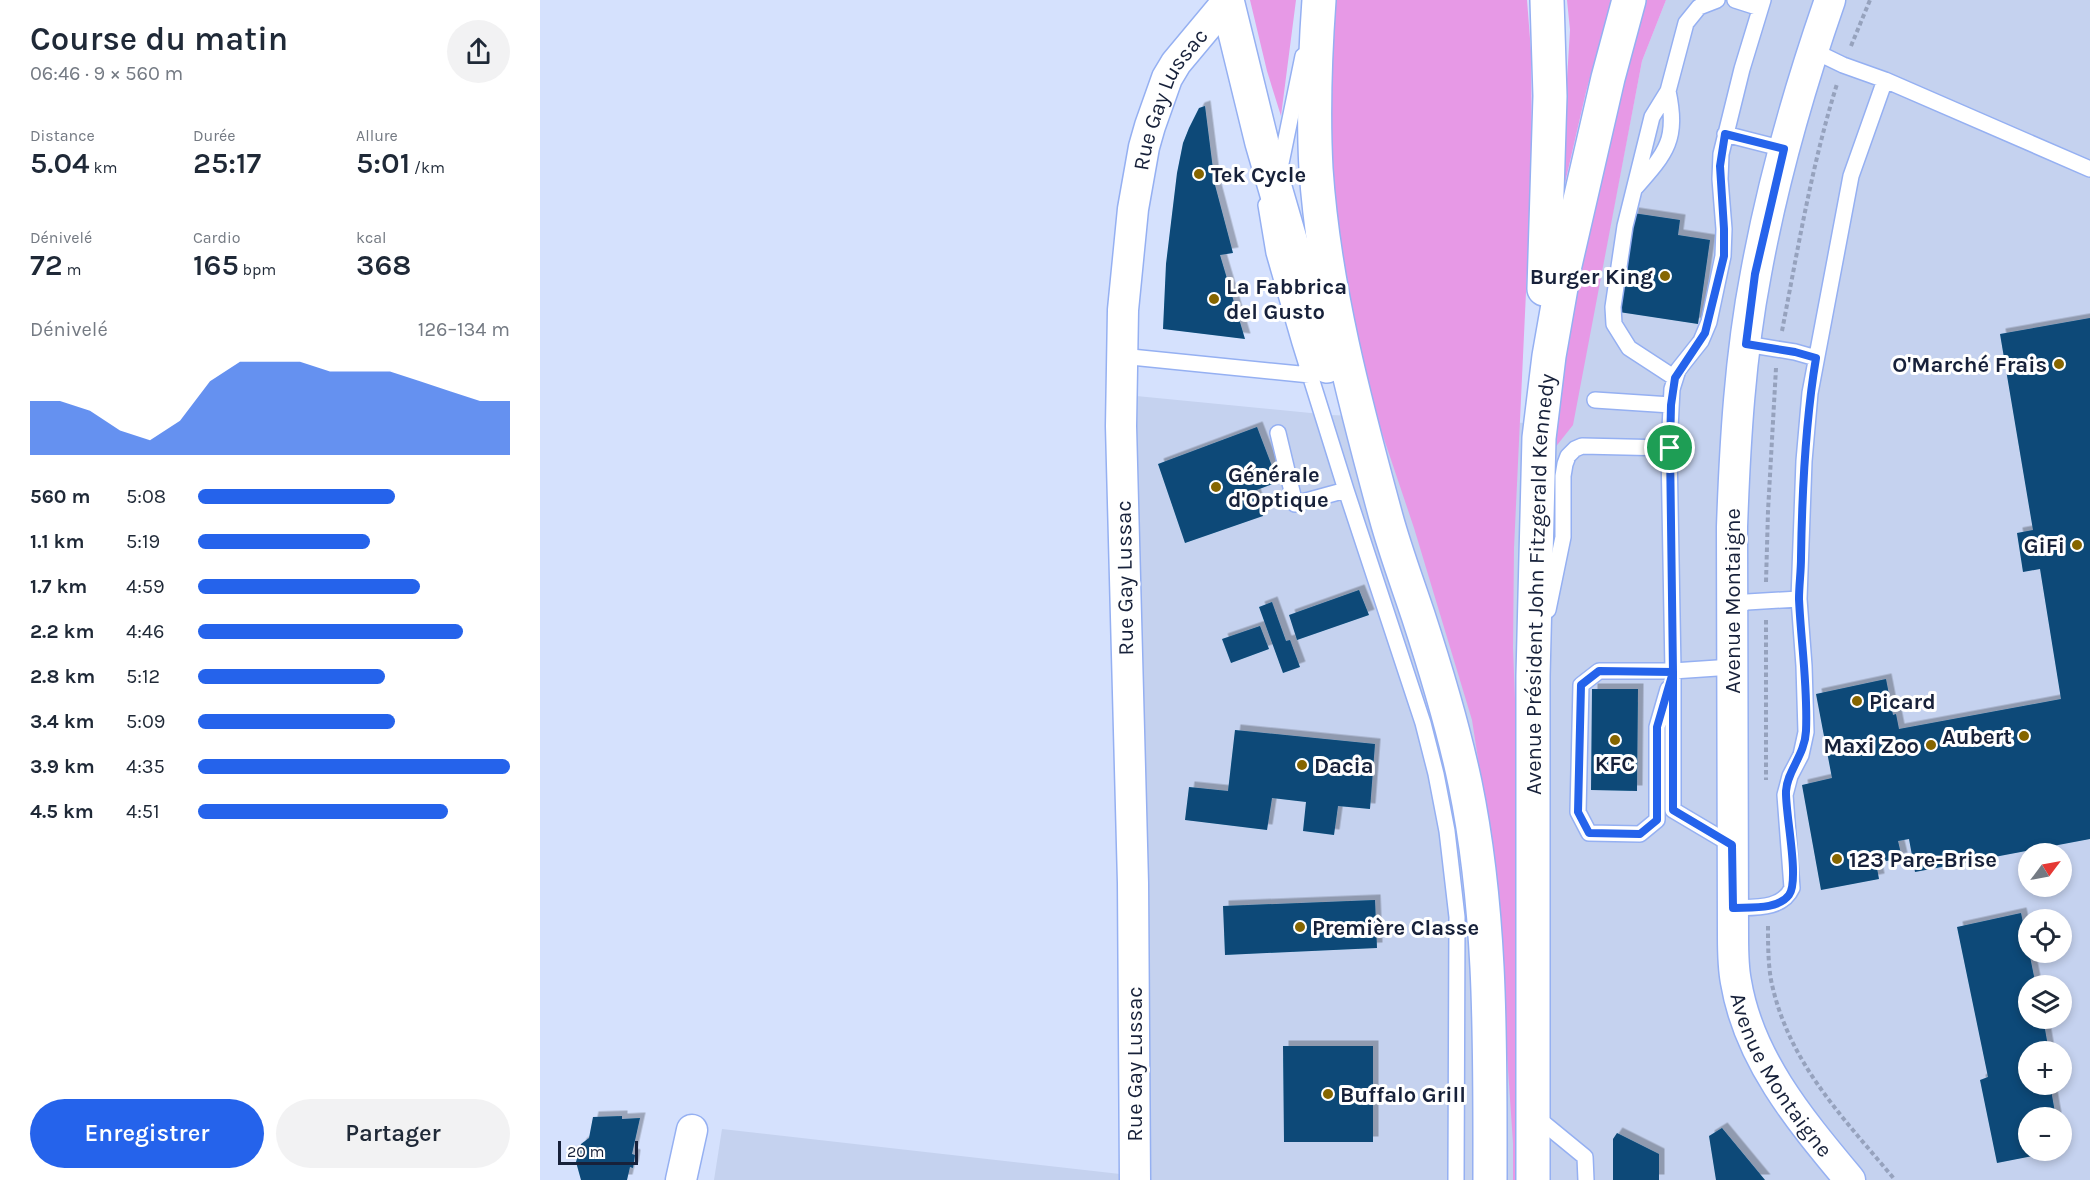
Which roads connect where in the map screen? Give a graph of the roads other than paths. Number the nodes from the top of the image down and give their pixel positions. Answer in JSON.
{"nodes":[{"id":1,"x":1316,"y":0,"type":"edge"},
{"id":2,"x":1547,"y":0,"type":"edge"},
{"id":3,"x":1629,"y":0,"type":"edge"},
{"id":4,"x":1717,"y":0,"type":"edge"},
{"id":5,"x":1735,"y":0,"type":"edge"},
{"id":6,"x":1830,"y":0,"type":"edge"},
{"id":7,"x":1227,"y":1,"type":"edge"},
{"id":8,"x":1761,"y":4,"type":"edge"},
{"id":9,"x":1812,"y":50,"type":"junction"},
{"id":10,"x":1246,"y":78,"type":"junction"},
{"id":11,"x":1885,"y":80,"type":"junction"},
{"id":12,"x":1668,"y":91,"type":"junction"},
{"id":13,"x":1725,"y":134,"type":"junction"},
{"id":14,"x":1784,"y":149,"type":"junction"},
{"id":15,"x":2090,"y":170,"type":"edge"},
{"id":16,"x":1275,"y":188,"type":"junction"},
{"id":17,"x":1634,"y":189,"type":"junction"},
{"id":18,"x":1270,"y":234,"type":"junction"},
{"id":19,"x":1746,"y":344,"type":"junction"},
{"id":20,"x":1121,"y":356,"type":"junction"},
{"id":21,"x":1816,"y":358,"type":"junction"},
{"id":22,"x":1310,"y":375,"type":"junction"},
{"id":23,"x":1675,"y":378,"type":"junction"},
{"id":24,"x":1595,"y":400,"type":"dead end"},
{"id":25,"x":1671,"y":405,"type":"junction"},
{"id":26,"x":1278,"y":433,"type":"dead end"},
{"id":27,"x":1539,"y":438,"type":"junction"},
{"id":28,"x":1670,"y":448,"type":"junction"},
{"id":29,"x":1346,"y":490,"type":"junction"},
{"id":30,"x":1386,"y":520,"type":"junction"},
{"id":31,"x":1799,"y":599,"type":"junction"},
{"id":32,"x":1731,"y":609,"type":"junction"},
{"id":33,"x":1732,"y":667,"type":"junction"},
{"id":34,"x":1673,"y":672,"type":"junction"},
{"id":35,"x":1533,"y":676,"type":"junction"},
{"id":36,"x":1732,"y":845,"type":"junction"},
{"id":37,"x":1733,"y":908,"type":"junction"},
{"id":38,"x":1490,"y":1091,"type":"junction"},
{"id":39,"x":1533,"y":1115,"type":"junction"},
{"id":40,"x":692,"y":1130,"type":"dead end"},
{"id":41,"x":681,"y":1180,"type":"edge"},
{"id":42,"x":1135,"y":1180,"type":"edge"},
{"id":43,"x":1456,"y":1180,"type":"edge"},
{"id":44,"x":1490,"y":1180,"type":"edge"},
{"id":45,"x":1505,"y":1180,"type":"edge"},
{"id":46,"x":1533,"y":1180,"type":"edge"},
{"id":47,"x":1586,"y":1180,"type":"edge"},
{"id":48,"x":1850,"y":1180,"type":"edge"}],
"edges":[{"from":1,"to":16,"type":"lane"},
{"from":1,"to":30,"type":"main road"},
{"from":2,"to":27,"type":"main road"},
{"from":3,"to":27,"type":"main road","name":"Avenue Président John Fitzgerald Kennedy"},
{"from":4,"to":12,"type":"lane"},
{"from":5,"to":8,"type":"lane"},
{"from":6,"to":9,"type":"street","name":"Avenue Montaigne"},
{"from":7,"to":10,"type":"main road"},
{"from":7,"to":20,"type":"street","name":"Rue Gay Lussac"},
{"from":8,"to":13,"type":"lane"},
{"from":9,"to":11,"type":"lane"},
{"from":9,"to":14,"type":"street","name":"Avenue Montaigne"},
{"from":10,"to":16,"type":"main road"},
{"from":10,"to":18,"type":"lane"},
{"from":11,"to":15,"type":"lane"},
{"from":11,"to":21,"type":"lane"},
{"from":12,"to":17,"type":"lane"},
{"from":12,"to":17,"type":"lane"},
{"from":13,"to":14,"type":"lane"},
{"from":13,"to":23,"type":"lane"},
{"from":14,"to":19,"type":"street","name":"Avenue Montaigne"},
{"from":16,"to":18,"type":"lane"},
{"from":16,"to":30,"type":"main road"},
{"from":17,"to":23,"type":"lane"},
{"from":18,"to":22,"type":"lane"},
{"from":19,"to":21,"type":"lane"},
{"from":19,"to":32,"type":"street","name":"Avenue Montaigne"},
{"from":20,"to":22,"type":"lane"},
{"from":20,"to":42,"type":"street","name":"Rue Gay Lussac"},
{"from":21,"to":31,"type":"lane"},
{"from":22,"to":29,"type":"lane"},
{"from":23,"to":25,"type":"lane"},
{"from":24,"to":25,"type":"lane"},
{"from":25,"to":28,"type":"lane"},
{"from":26,"to":29,"type":"lane"},
{"from":27,"to":35,"type":"main road","name":"Avenue Président John Fitzgerald Kennedy"},
{"from":28,"to":34,"type":"lane"},
{"from":28,"to":35,"type":"lane"},
{"from":29,"to":43,"type":"lane"},
{"from":30,"to":38,"type":"main road"},
{"from":31,"to":32,"type":"lane"},
{"from":31,"to":37,"type":"lane"},
{"from":32,"to":33,"type":"street","name":"Avenue Montaigne"},
{"from":33,"to":34,"type":"lane"},
{"from":33,"to":36,"type":"street","name":"Avenue Montaigne"},
{"from":34,"to":34,"type":"lane"},
{"from":34,"to":36,"type":"lane"},
{"from":35,"to":39,"type":"main road","name":"Avenue Président John Fitzgerald Kennedy"},
{"from":36,"to":37,"type":"street","name":"Avenue Montaigne"},
{"from":37,"to":48,"type":"street","name":"Avenue Montaigne"},
{"from":38,"to":44,"type":"main road"},
{"from":38,"to":45,"type":"main road"},
{"from":39,"to":46,"type":"main road","name":"Avenue Président John Fitzgerald Kennedy"},
{"from":39,"to":47,"type":"lane"},
{"from":40,"to":41,"type":"street"}]}
